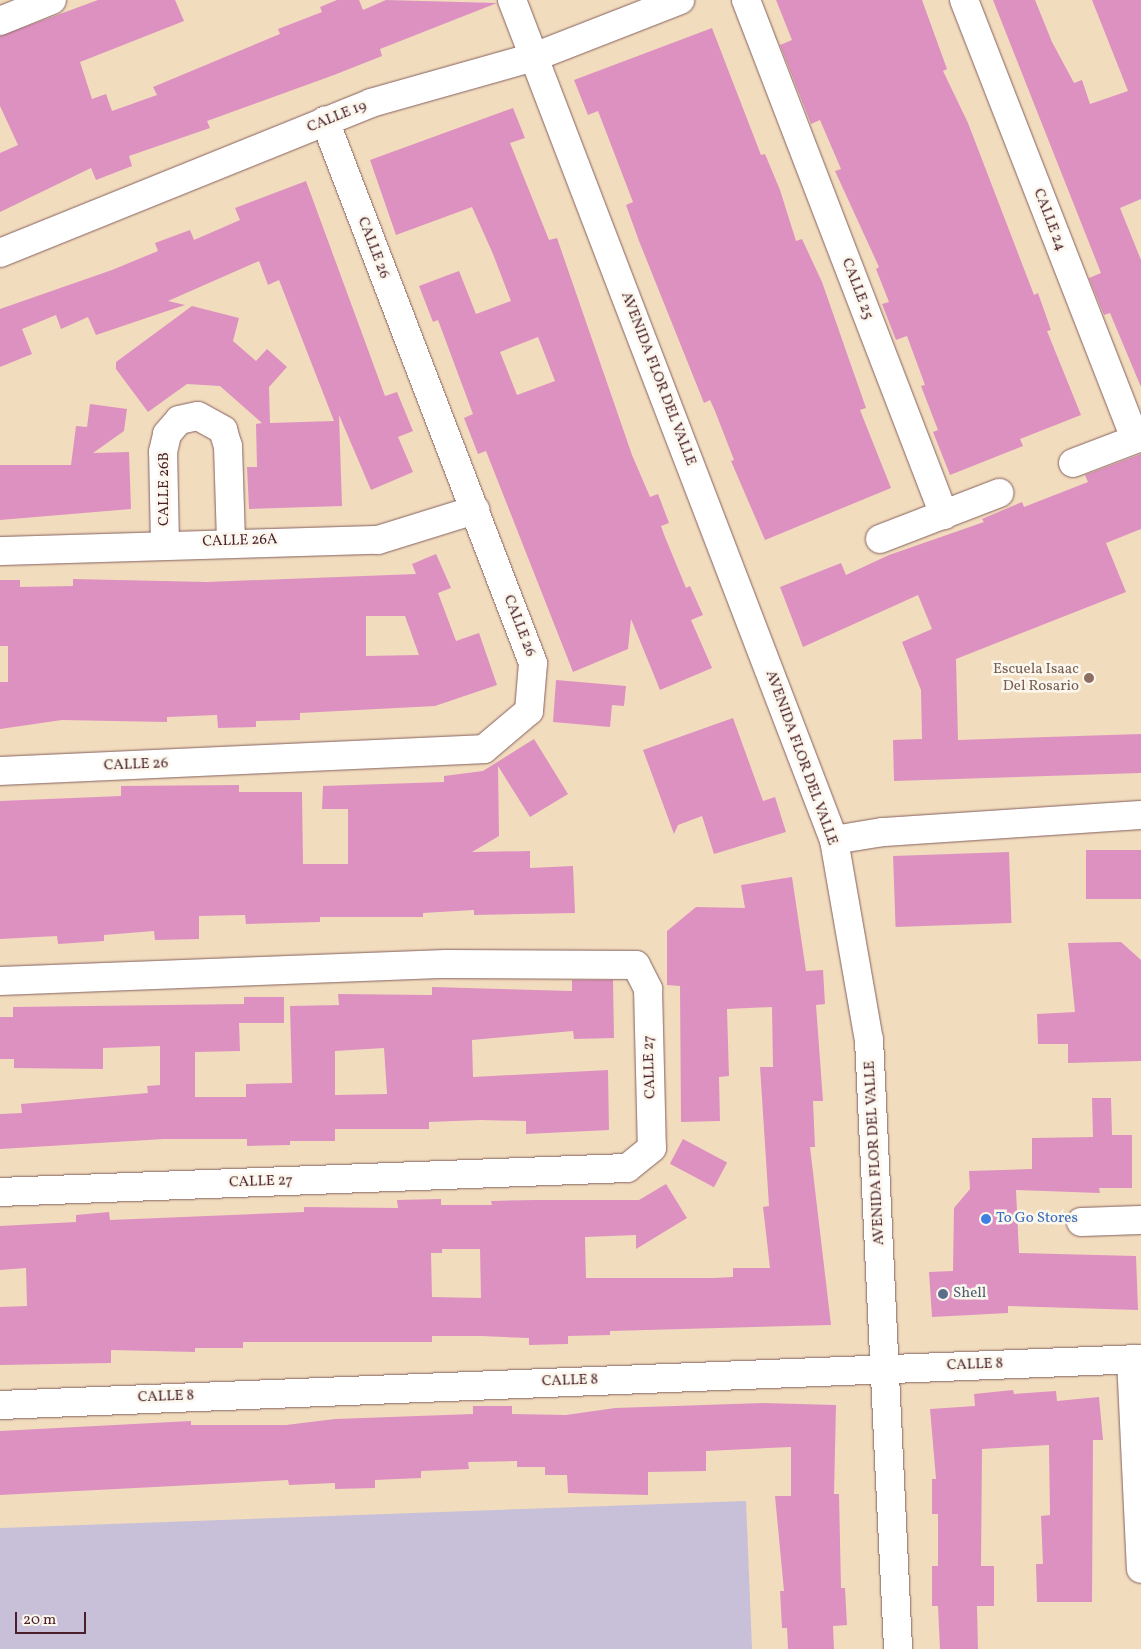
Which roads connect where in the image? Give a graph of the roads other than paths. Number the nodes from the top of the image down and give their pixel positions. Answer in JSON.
{"nodes":[{"id":1,"x":52,"y":0,"type":"edge"},
{"id":2,"x":512,"y":0,"type":"edge"},
{"id":3,"x":680,"y":0,"type":"edge"},
{"id":4,"x":746,"y":0,"type":"edge"},
{"id":5,"x":964,"y":0,"type":"edge"},
{"id":6,"x":0,"y":21,"type":"edge"},
{"id":7,"x":534,"y":57,"type":"junction"},
{"id":8,"x":325,"y":121,"type":"junction"},
{"id":9,"x":0,"y":253,"type":"edge"},
{"id":10,"x":1138,"y":438,"type":"edge"},
{"id":11,"x":1074,"y":463,"type":"dead end"},
{"id":12,"x":999,"y":493,"type":"dead end"},
{"id":13,"x":475,"y":510,"type":"junction"},
{"id":14,"x":944,"y":514,"type":"junction"},
{"id":15,"x":880,"y":540,"type":"dead end"},
{"id":16,"x":231,"y":541,"type":"junction"},
{"id":17,"x":165,"y":544,"type":"junction"},
{"id":18,"x":0,"y":551,"type":"edge"},
{"id":19,"x":0,"y":771,"type":"edge"},
{"id":20,"x":1141,"y":815,"type":"edge"},
{"id":21,"x":834,"y":840,"type":"junction"},
{"id":22,"x":0,"y":981,"type":"edge"},
{"id":23,"x":0,"y":1192,"type":"edge"},
{"id":24,"x":1141,"y":1220,"type":"edge"},
{"id":25,"x":1081,"y":1222,"type":"dead end"},
{"id":26,"x":1136,"y":1359,"type":"edge"},
{"id":27,"x":886,"y":1369,"type":"junction"},
{"id":28,"x":0,"y":1404,"type":"edge"},
{"id":29,"x":1141,"y":1569,"type":"edge"},
{"id":30,"x":898,"y":1649,"type":"edge"}],
"edges":[{"from":1,"to":6,"type":"street"},
{"from":2,"to":7,"type":"street","name":"AVENIDA FLOR DEL VALLE"},
{"from":3,"to":7,"type":"street","name":"CALLE 19"},
{"from":4,"to":14,"type":"street","name":"CALLE 25"},
{"from":5,"to":10,"type":"street","name":"CALLE 24"},
{"from":7,"to":8,"type":"street","name":"CALLE 19"},
{"from":7,"to":21,"type":"street","name":"AVENIDA FLOR DEL VALLE"},
{"from":8,"to":9,"type":"street","name":"CALLE 19"},
{"from":8,"to":13,"type":"street","name":"CALLE 26"},
{"from":10,"to":11,"type":"street"},
{"from":12,"to":14,"type":"street"},
{"from":13,"to":16,"type":"street","name":"CALLE 26A"},
{"from":13,"to":19,"type":"street","name":"CALLE 26"},
{"from":14,"to":15,"type":"street"},
{"from":16,"to":17,"type":"street","name":"CALLE 26A"},
{"from":16,"to":17,"type":"street","name":"CALLE 26B"},
{"from":17,"to":18,"type":"street","name":"CALLE 26A"},
{"from":20,"to":21,"type":"street"},
{"from":21,"to":27,"type":"street","name":"AVENIDA FLOR DEL VALLE"},
{"from":22,"to":23,"type":"street","name":"CALLE 27"},
{"from":24,"to":25,"type":"street"},
{"from":26,"to":27,"type":"street","name":"CALLE 8"},
{"from":26,"to":29,"type":"street"},
{"from":27,"to":28,"type":"street","name":"CALLE 8"},
{"from":27,"to":30,"type":"street","name":"AVENIDA FLOR DEL VALLE"}]}
